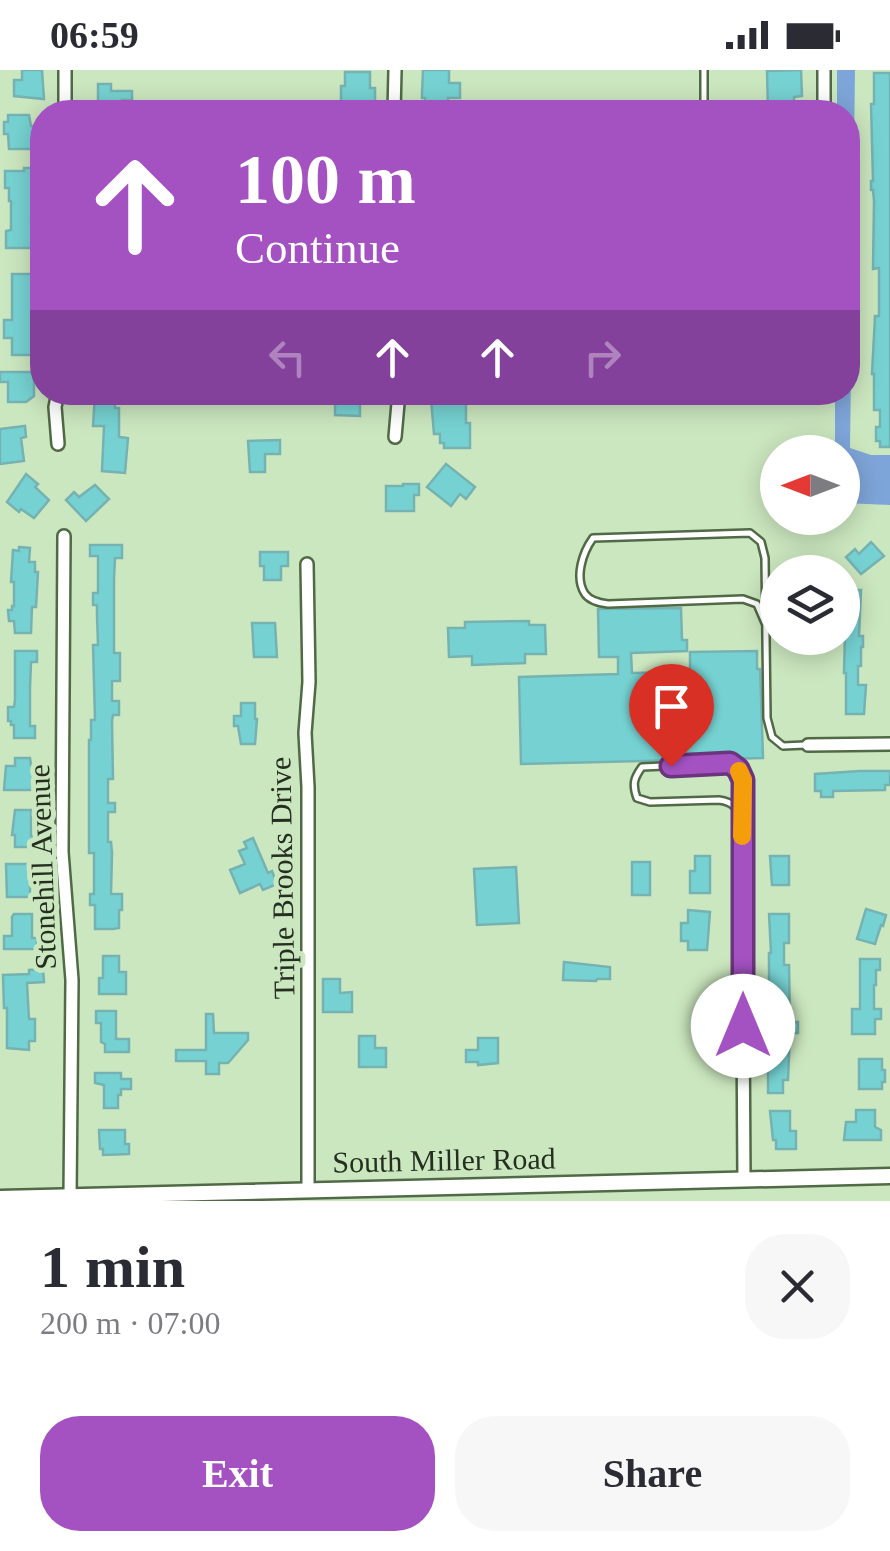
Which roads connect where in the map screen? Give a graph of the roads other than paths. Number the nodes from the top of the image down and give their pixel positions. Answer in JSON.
{"nodes":[{"id":1,"x":65,"y":70,"type":"edge"},
{"id":2,"x":396,"y":70,"type":"edge"},
{"id":3,"x":704,"y":70,"type":"edge"},
{"id":4,"x":824,"y":70,"type":"edge"},
{"id":5,"x":66,"y":100,"type":"edge"},
{"id":6,"x":395,"y":100,"type":"edge"},
{"id":7,"x":704,"y":100,"type":"edge"},
{"id":8,"x":824,"y":100,"type":"edge"},
{"id":9,"x":55,"y":405,"type":"edge"},
{"id":10,"x":398,"y":405,"type":"edge"},
{"id":11,"x":395,"y":436,"type":"dead end"},
{"id":12,"x":58,"y":444,"type":"dead end"},
{"id":13,"x":64,"y":536,"type":"dead end"},
{"id":14,"x":306,"y":564,"type":"dead end"},
{"id":15,"x":766,"y":625,"type":"joint"},
{"id":16,"x":766,"y":655,"type":"edge"},
{"id":17,"x":890,"y":744,"type":"edge"},
{"id":18,"x":808,"y":745,"type":"joint"},
{"id":19,"x":742,"y":821,"type":"junction"},
{"id":20,"x":742,"y":859,"type":"joint"},
{"id":21,"x":890,"y":1176,"type":"edge"},
{"id":22,"x":744,"y":1180,"type":"junction"},
{"id":23,"x":308,"y":1191,"type":"junction"},
{"id":24,"x":379,"y":1195,"type":"edge"},
{"id":25,"x":397,"y":1195,"type":"edge"},
{"id":26,"x":0,"y":1198,"type":"edge"},
{"id":27,"x":76,"y":1198,"type":"edge"}],
"edges":[{"from":1,"to":5,"type":"street"},
{"from":2,"to":6,"type":"street"},
{"from":3,"to":7,"type":"lane"},
{"from":4,"to":8,"type":"street"},
{"from":9,"to":12,"type":"street"},
{"from":10,"to":11,"type":"street"},
{"from":13,"to":27,"type":"street","name":"Stonehill Avenue"},
{"from":14,"to":23,"type":"street","name":"Triple Brooks Drive"},
{"from":15,"to":15,"type":"lane"},
{"from":16,"to":18,"type":"lane"},
{"from":17,"to":18,"type":"street"},
{"from":19,"to":19,"type":"lane"},
{"from":19,"to":20,"type":"lane"},
{"from":20,"to":22,"type":"street"},
{"from":21,"to":22,"type":"street","name":"South Miller Road"},
{"from":22,"to":25,"type":"street","name":"South Miller Road"},
{"from":23,"to":24,"type":"street","name":"South Miller Road"},
{"from":23,"to":27,"type":"street","name":"South Miller Road"},
{"from":24,"to":25,"type":"street","name":"South Miller Road"},
{"from":26,"to":27,"type":"street","name":"South Miller Road"}]}
